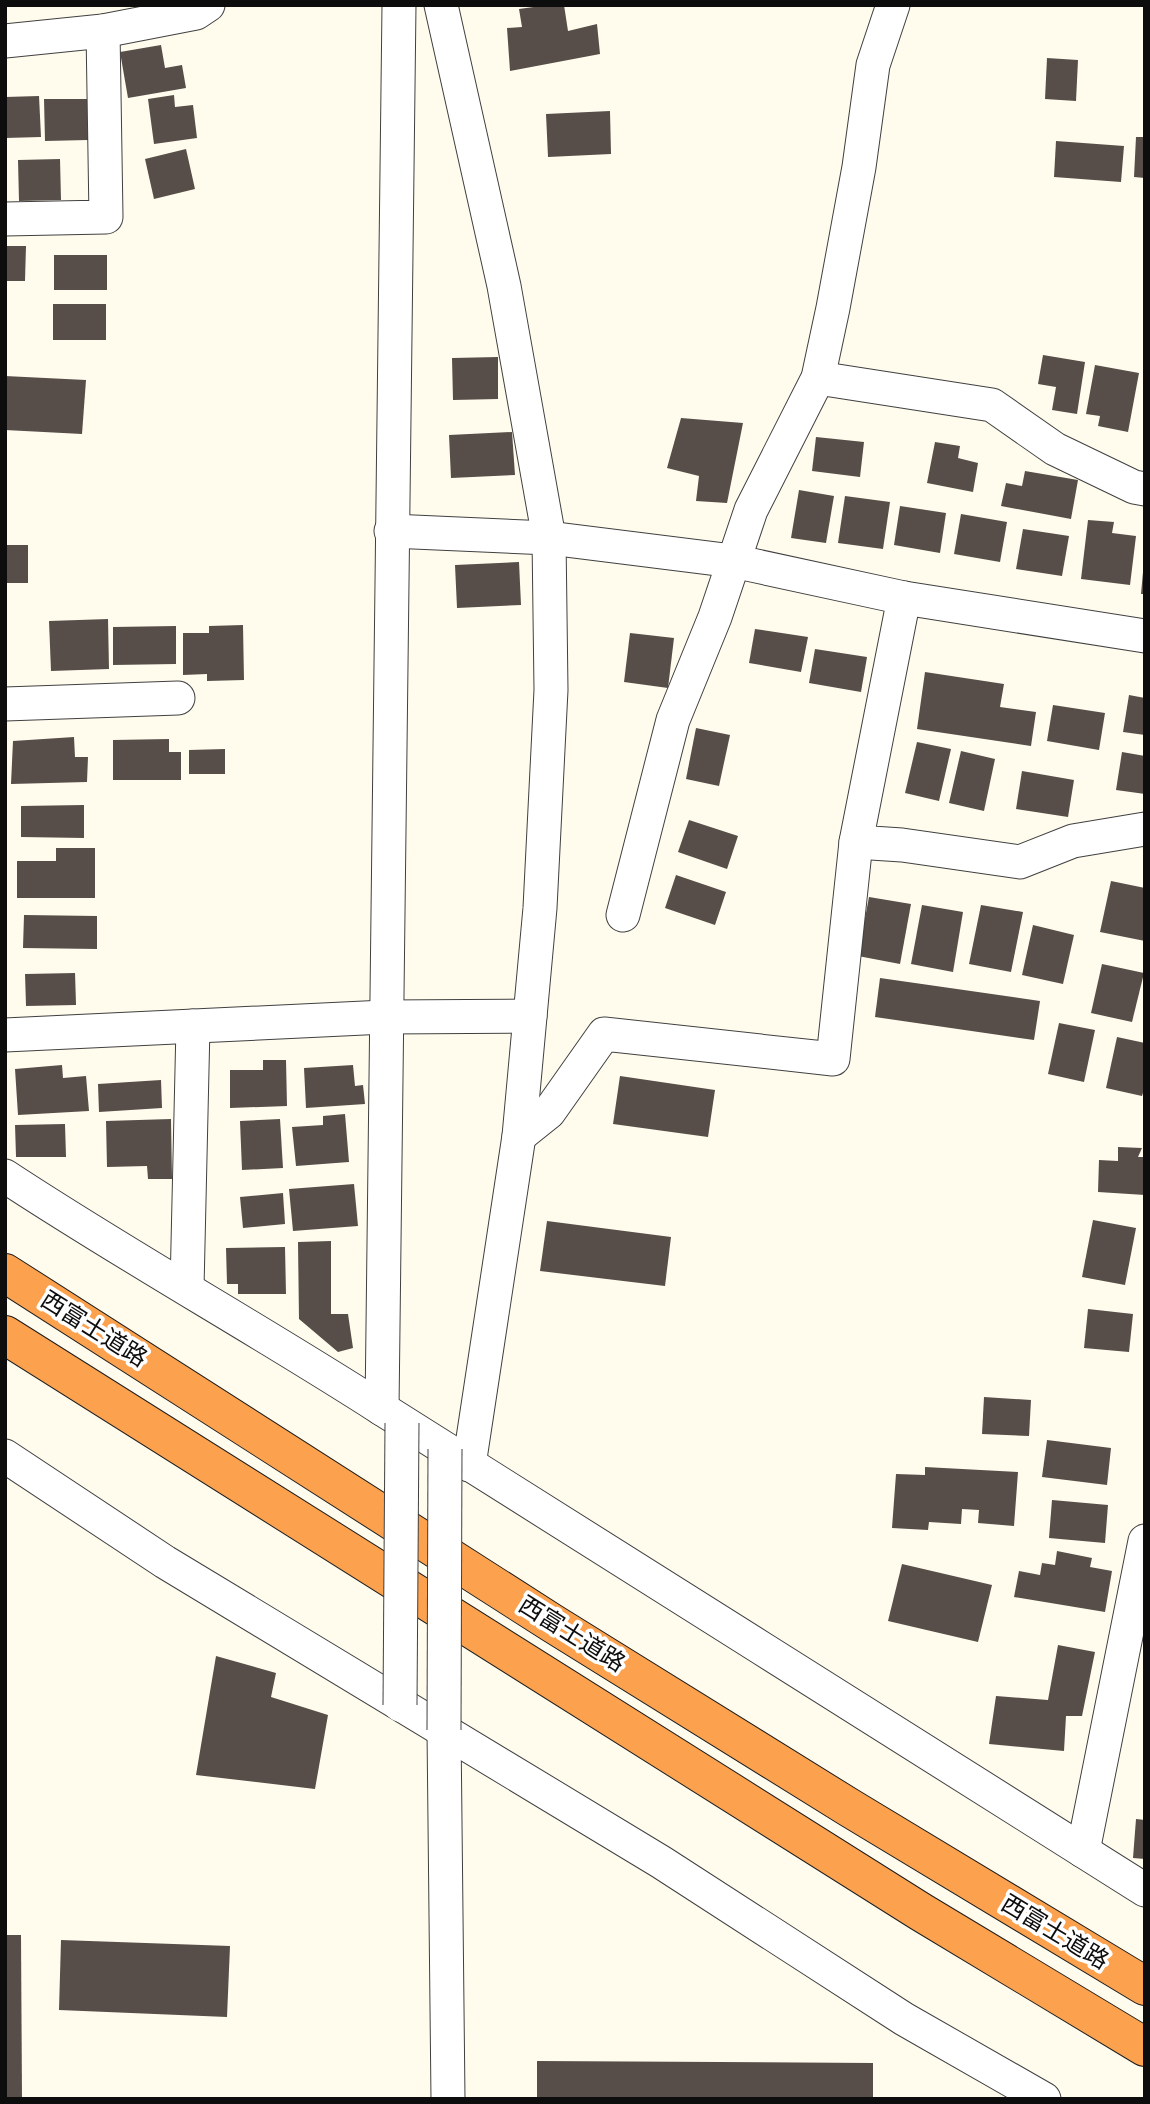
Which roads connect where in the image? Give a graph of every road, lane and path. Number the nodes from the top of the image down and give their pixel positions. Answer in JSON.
{"nodes":[{"id":1,"x":208,"y":5,"type":"edge"},
{"id":2,"x":398,"y":5,"type":"edge"},
{"id":3,"x":441,"y":5,"type":"edge"},
{"id":4,"x":893,"y":5,"type":"edge"},
{"id":5,"x":103,"y":31,"type":"junction"},
{"id":6,"x":5,"y":41,"type":"edge"},
{"id":7,"x":5,"y":219,"type":"edge"},
{"id":8,"x":818,"y":378,"type":"junction"},
{"id":9,"x":1145,"y":489,"type":"edge"},
{"id":10,"x":391,"y":531,"type":"junction"},
{"id":11,"x":549,"y":538,"type":"junction"},
{"id":12,"x":733,"y":561,"type":"junction"},
{"id":13,"x":904,"y":598,"type":"junction"},
{"id":14,"x":1145,"y":636,"type":"edge"},
{"id":15,"x":178,"y":698,"type":"dead end"},
{"id":16,"x":5,"y":704,"type":"edge"},
{"id":17,"x":1145,"y":829,"type":"edge"},
{"id":18,"x":856,"y":842,"type":"junction"},
{"id":19,"x":623,"y":915,"type":"dead end"},
{"id":20,"x":530,"y":1016,"type":"junction"},
{"id":21,"x":385,"y":1017,"type":"junction"},
{"id":22,"x":193,"y":1026,"type":"junction"},
{"id":23,"x":5,"y":1035,"type":"edge"},
{"id":24,"x":520,"y":1136,"type":"junction"},
{"id":25,"x":5,"y":1177,"type":"edge"},
{"id":26,"x":5,"y":1273,"type":"edge"},
{"id":27,"x":187,"y":1288,"type":"junction"},
{"id":28,"x":5,"y":1335,"type":"edge"},
{"id":29,"x":392,"y":1416,"type":"junction"},
{"id":30,"x":5,"y":1456,"type":"edge"},
{"id":31,"x":457,"y":1457,"type":"junction"},
{"id":32,"x":1145,"y":1541,"type":"edge"},
{"id":33,"x":400,"y":1705,"type":"junction"},
{"id":34,"x":444,"y":1730,"type":"junction"},
{"id":35,"x":1083,"y":1851,"type":"junction"},
{"id":36,"x":1145,"y":1890,"type":"edge"},
{"id":37,"x":1145,"y":1986,"type":"edge"},
{"id":38,"x":1145,"y":2047,"type":"edge"},
{"id":39,"x":448,"y":2099,"type":"edge"},
{"id":40,"x":1044,"y":2099,"type":"edge"}],
"edges":[{"from":1,"to":5,"type":"street"},
{"from":2,"to":10,"type":"street"},
{"from":3,"to":11,"type":"street"},
{"from":4,"to":8,"type":"street"},
{"from":5,"to":6,"type":"street"},
{"from":5,"to":7,"type":"street"},
{"from":8,"to":9,"type":"street"},
{"from":8,"to":12,"type":"street"},
{"from":10,"to":11,"type":"street"},
{"from":10,"to":21,"type":"street"},
{"from":11,"to":12,"type":"street"},
{"from":11,"to":20,"type":"street"},
{"from":12,"to":13,"type":"street"},
{"from":12,"to":19,"type":"street"},
{"from":13,"to":14,"type":"street"},
{"from":13,"to":18,"type":"street"},
{"from":15,"to":16,"type":"street"},
{"from":17,"to":18,"type":"street"},
{"from":18,"to":24,"type":"street"},
{"from":20,"to":21,"type":"street"},
{"from":20,"to":24,"type":"street"},
{"from":21,"to":22,"type":"street"},
{"from":21,"to":29,"type":"street"},
{"from":22,"to":23,"type":"street"},
{"from":22,"to":27,"type":"street"},
{"from":24,"to":31,"type":"street"},
{"from":25,"to":27,"type":"street"},
{"from":26,"to":37,"type":"highway","name":"西富士道路"},
{"from":27,"to":29,"type":"street"},
{"from":28,"to":38,"type":"highway","name":"西富士道路"},
{"from":29,"to":31,"type":"street"},
{"from":29,"to":33,"type":"street","bridge":true},
{"from":30,"to":33,"type":"street"},
{"from":31,"to":34,"type":"street","bridge":true},
{"from":31,"to":35,"type":"street"},
{"from":32,"to":35,"type":"street"},
{"from":33,"to":34,"type":"street"},
{"from":34,"to":39,"type":"street"},
{"from":34,"to":40,"type":"street"},
{"from":35,"to":36,"type":"street"}]}
